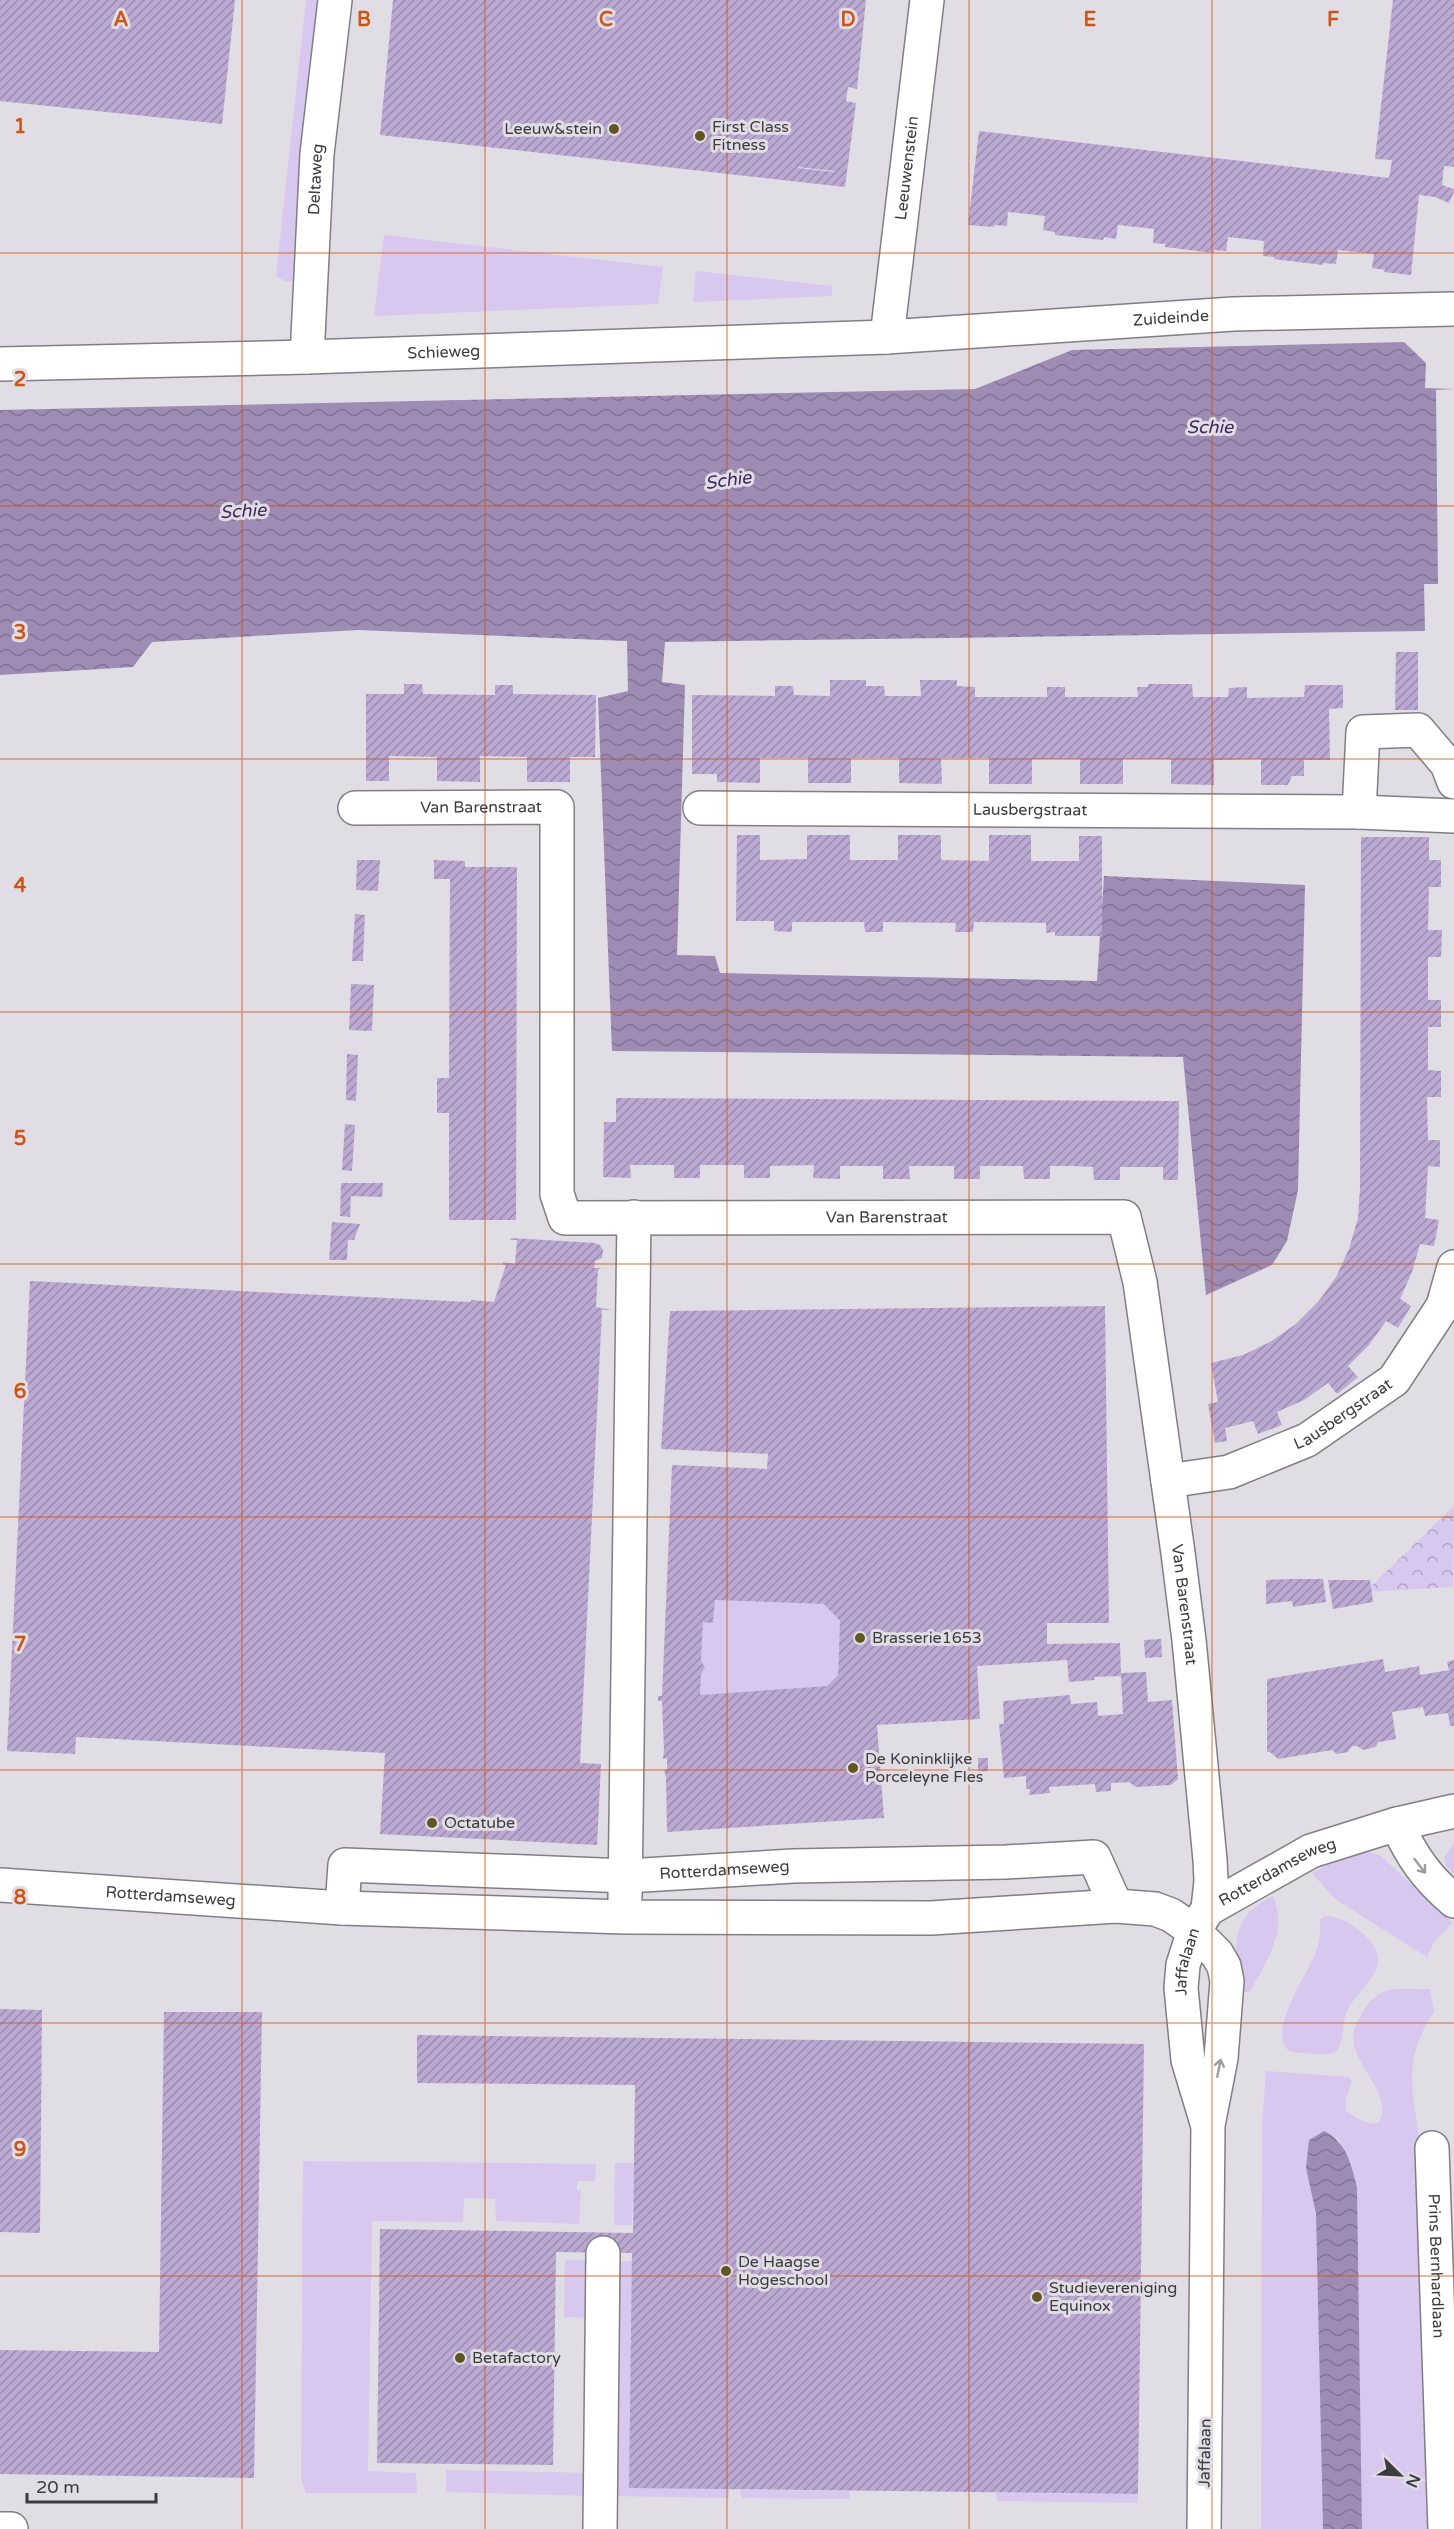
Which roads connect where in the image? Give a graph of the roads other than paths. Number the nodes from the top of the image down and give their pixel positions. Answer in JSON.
{"nodes":[{"id":1,"x":335,"y":0,"type":"edge"},
{"id":2,"x":927,"y":0,"type":"edge"},
{"id":3,"x":1454,"y":309,"type":"edge"},
{"id":4,"x":887,"y":337,"type":"junction"},
{"id":5,"x":307,"y":357,"type":"junction"},
{"id":6,"x":0,"y":364,"type":"edge"},
{"id":7,"x":1454,"y":782,"type":"edge"},
{"id":8,"x":355,"y":808,"type":"dead end"},
{"id":9,"x":700,"y":808,"type":"dead end"},
{"id":10,"x":1359,"y":812,"type":"junction"},
{"id":11,"x":1454,"y":816,"type":"edge"},
{"id":12,"x":634,"y":1217,"type":"junction"},
{"id":13,"x":1454,"y":1267,"type":"edge"},
{"id":14,"x":1168,"y":1481,"type":"junction"},
{"id":15,"x":1454,"y":1811,"type":"edge"},
{"id":16,"x":1396,"y":1824,"type":"junction"},
{"id":17,"x":627,"y":1876,"type":"junction"},
{"id":18,"x":0,"y":1885,"type":"edge"},
{"id":19,"x":1454,"y":1901,"type":"edge"},
{"id":20,"x":1116,"y":1906,"type":"junction"},
{"id":21,"x":342,"y":1908,"type":"junction"},
{"id":22,"x":625,"y":1917,"type":"junction"},
{"id":23,"x":1201,"y":1920,"type":"junction"},
{"id":24,"x":1208,"y":2125,"type":"junction"},
{"id":25,"x":1432,"y":2148,"type":"dead end"},
{"id":26,"x":603,"y":2253,"type":"dead end"},
{"id":27,"x":0,"y":2529,"type":"edge"},
{"id":28,"x":10,"y":2529,"type":"edge"},
{"id":29,"x":600,"y":2529,"type":"edge"},
{"id":30,"x":1204,"y":2529,"type":"edge"},
{"id":31,"x":1445,"y":2529,"type":"edge"}],
"edges":[{"from":1,"to":5,"type":"street","name":"Deltaweg"},
{"from":2,"to":4,"type":"street","name":"Leeuwenstein"},
{"from":3,"to":4,"type":"street","name":"Zuideinde"},
{"from":4,"to":5,"type":"street","name":"Schieweg"},
{"from":5,"to":6,"type":"street","name":"Schieweg"},
{"from":7,"to":10,"type":"street"},
{"from":8,"to":12,"type":"street","name":"Van Barenstraat"},
{"from":9,"to":10,"type":"street","name":"Lausbergstraat"},
{"from":10,"to":11,"type":"street","name":"Lausbergstraat"},
{"from":12,"to":14,"type":"street","name":"Van Barenstraat"},
{"from":12,"to":17,"type":"street"},
{"from":13,"to":14,"type":"street","name":"Lausbergstraat"},
{"from":14,"to":23,"type":"street","name":"Van Barenstraat"},
{"from":15,"to":16,"type":"street","name":"Rotterdamseweg"},
{"from":16,"to":19,"type":"street","one_way":true},
{"from":16,"to":23,"type":"street","name":"Rotterdamseweg"},
{"from":17,"to":20,"type":"street","name":"Rotterdamseweg"},
{"from":17,"to":21,"type":"street","name":"Rotterdamseweg"},
{"from":17,"to":22,"type":"street"},
{"from":18,"to":21,"type":"street","name":"Rotterdamseweg"},
{"from":20,"to":22,"type":"street","name":"Rotterdamseweg"},
{"from":20,"to":23,"type":"street","name":"Rotterdamseweg"},
{"from":21,"to":22,"type":"street","name":"Rotterdamseweg"},
{"from":23,"to":24,"type":"street","name":"Jaffalaan"},
{"from":24,"to":23,"type":"street","name":"Jaffalaan","one_way":true},
{"from":24,"to":30,"type":"street","name":"Jaffalaan"},
{"from":25,"to":31,"type":"street","name":"Prins Bernhardlaan"},
{"from":26,"to":29,"type":"street"},
{"from":27,"to":28,"type":"street"}]}
